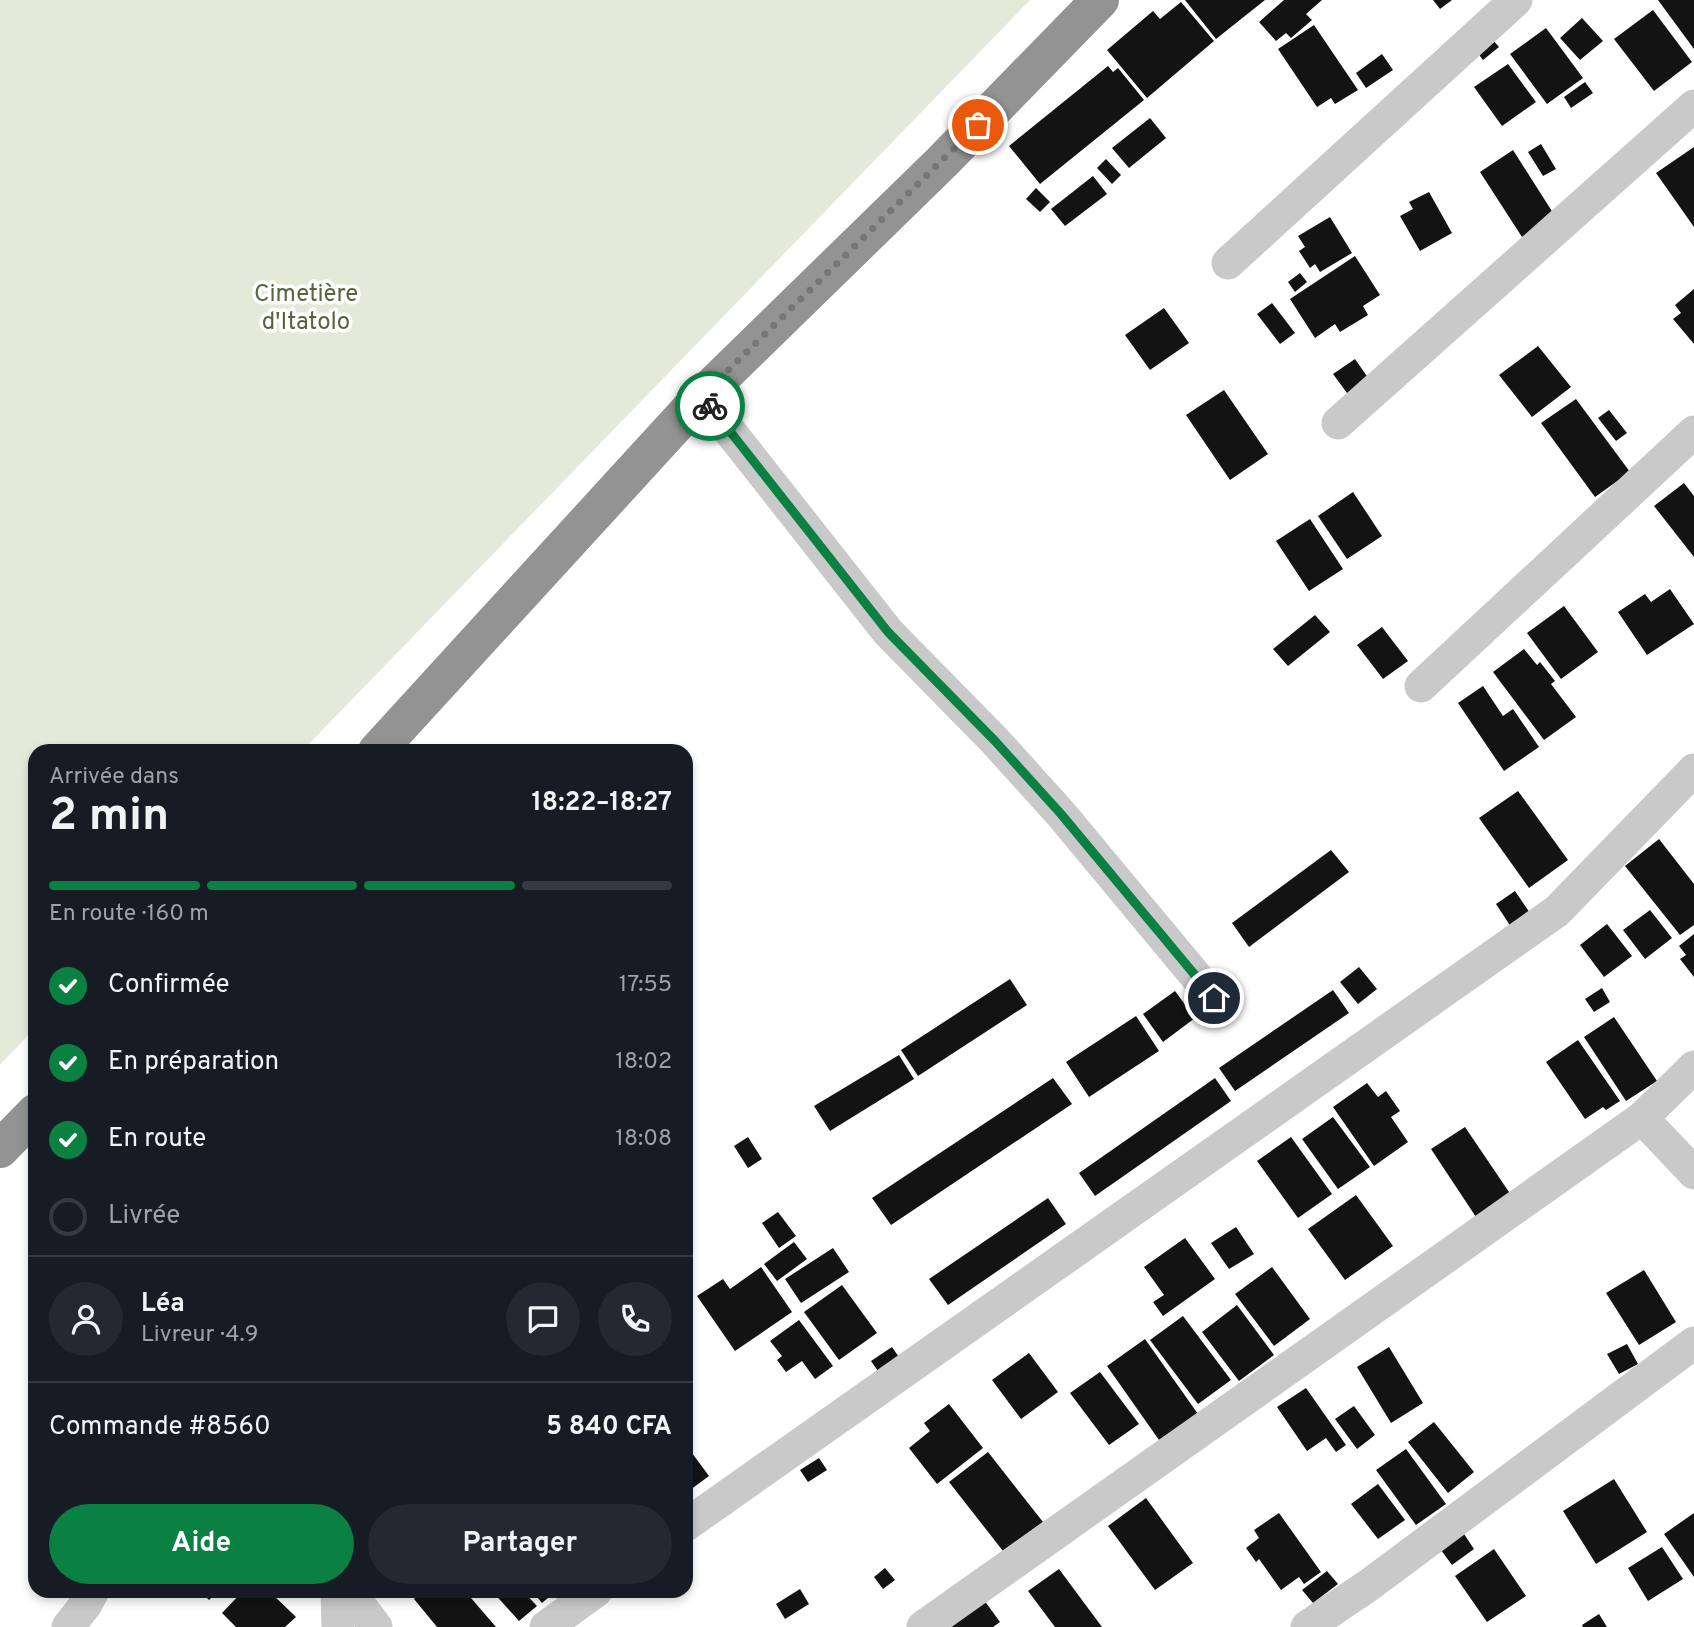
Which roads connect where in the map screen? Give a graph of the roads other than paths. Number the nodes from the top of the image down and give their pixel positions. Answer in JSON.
{"nodes":[{"id":1,"x":1100,"y":0,"type":"edge"},
{"id":2,"x":1516,"y":0,"type":"edge"},
{"id":3,"x":1694,"y":106,"type":"edge"},
{"id":4,"x":1228,"y":263,"type":"dead end"},
{"id":5,"x":702,"y":396,"type":"junction"},
{"id":6,"x":1338,"y":424,"type":"dead end"},
{"id":7,"x":1694,"y":432,"type":"edge"},
{"id":8,"x":1421,"y":686,"type":"dead end"},
{"id":9,"x":383,"y":744,"type":"edge"},
{"id":10,"x":1694,"y":770,"type":"edge"},
{"id":11,"x":1214,"y":998,"type":"dead end"},
{"id":12,"x":1694,"y":1067,"type":"edge"},
{"id":13,"x":1642,"y":1118,"type":"junction"},
{"id":14,"x":28,"y":1120,"type":"edge"},
{"id":15,"x":0,"y":1149,"type":"edge"},
{"id":16,"x":1694,"y":1172,"type":"edge"},
{"id":17,"x":1694,"y":1343,"type":"edge"},
{"id":18,"x":693,"y":1520,"type":"edge"},
{"id":19,"x":89,"y":1598,"type":"edge"},
{"id":20,"x":337,"y":1598,"type":"edge"},
{"id":21,"x":354,"y":1598,"type":"edge"},
{"id":22,"x":586,"y":1598,"type":"edge"},
{"id":23,"x":68,"y":1627,"type":"edge"},
{"id":24,"x":338,"y":1627,"type":"edge"},
{"id":25,"x":376,"y":1627,"type":"edge"},
{"id":26,"x":547,"y":1627,"type":"edge"},
{"id":27,"x":923,"y":1627,"type":"edge"},
{"id":28,"x":1307,"y":1627,"type":"edge"}],
"edges":[{"from":1,"to":5,"type":"highway"},
{"from":2,"to":4,"type":"street"},
{"from":3,"to":6,"type":"street"},
{"from":5,"to":9,"type":"highway"},
{"from":5,"to":11,"type":"street"},
{"from":7,"to":8,"type":"street"},
{"from":10,"to":18,"type":"street"},
{"from":12,"to":13,"type":"street"},
{"from":13,"to":16,"type":"street"},
{"from":13,"to":27,"type":"street"},
{"from":14,"to":15,"type":"highway"},
{"from":17,"to":28,"type":"street"},
{"from":19,"to":23,"type":"street"},
{"from":20,"to":24,"type":"street"},
{"from":21,"to":25,"type":"street"},
{"from":22,"to":26,"type":"street"}]}
